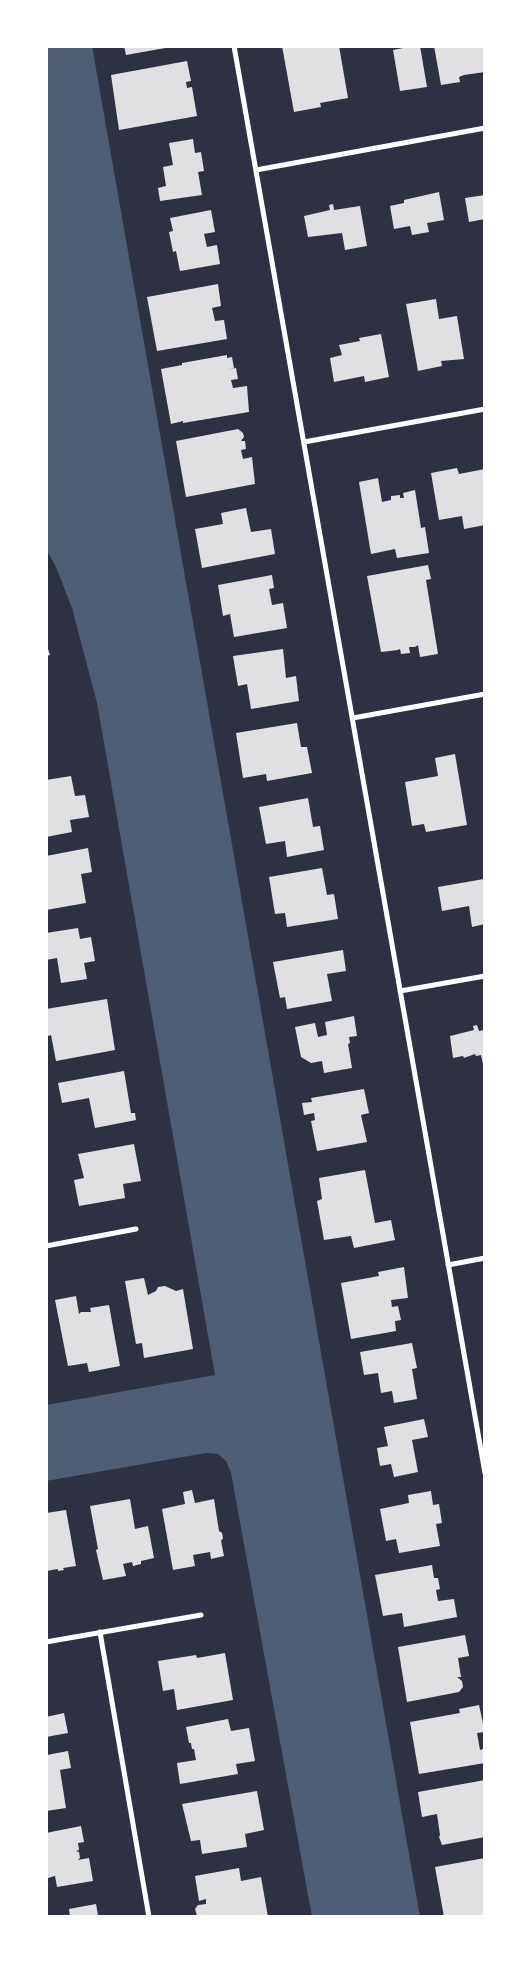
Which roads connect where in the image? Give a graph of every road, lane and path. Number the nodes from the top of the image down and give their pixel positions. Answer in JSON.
{"nodes":[{"id":1,"x":234,"y":46,"type":"edge"},
{"id":2,"x":485,"y":128,"type":"edge"},
{"id":3,"x":256,"y":170,"type":"junction"},
{"id":4,"x":485,"y":409,"type":"edge"},
{"id":5,"x":304,"y":442,"type":"junction"},
{"id":6,"x":485,"y":694,"type":"edge"},
{"id":7,"x":353,"y":718,"type":"junction"},
{"id":8,"x":485,"y":976,"type":"edge"},
{"id":9,"x":400,"y":991,"type":"junction"},
{"id":10,"x":136,"y":1229,"type":"dead end"},
{"id":11,"x":46,"y":1246,"type":"edge"},
{"id":12,"x":485,"y":1258,"type":"edge"},
{"id":13,"x":448,"y":1265,"type":"junction"},
{"id":14,"x":485,"y":1473,"type":"edge"},
{"id":15,"x":201,"y":1615,"type":"dead end"},
{"id":16,"x":100,"y":1632,"type":"junction"},
{"id":17,"x":46,"y":1642,"type":"edge"},
{"id":18,"x":149,"y":1917,"type":"edge"}],
"edges":[{"from":1,"to":3,"type":"street"},
{"from":2,"to":3,"type":"street"},
{"from":3,"to":5,"type":"street"},
{"from":4,"to":5,"type":"street"},
{"from":5,"to":7,"type":"street"},
{"from":6,"to":7,"type":"street"},
{"from":7,"to":9,"type":"street"},
{"from":8,"to":9,"type":"street"},
{"from":9,"to":13,"type":"street"},
{"from":10,"to":11,"type":"street"},
{"from":12,"to":13,"type":"street"},
{"from":13,"to":14,"type":"street"},
{"from":15,"to":16,"type":"street"},
{"from":16,"to":17,"type":"street"},
{"from":16,"to":18,"type":"street"}]}
